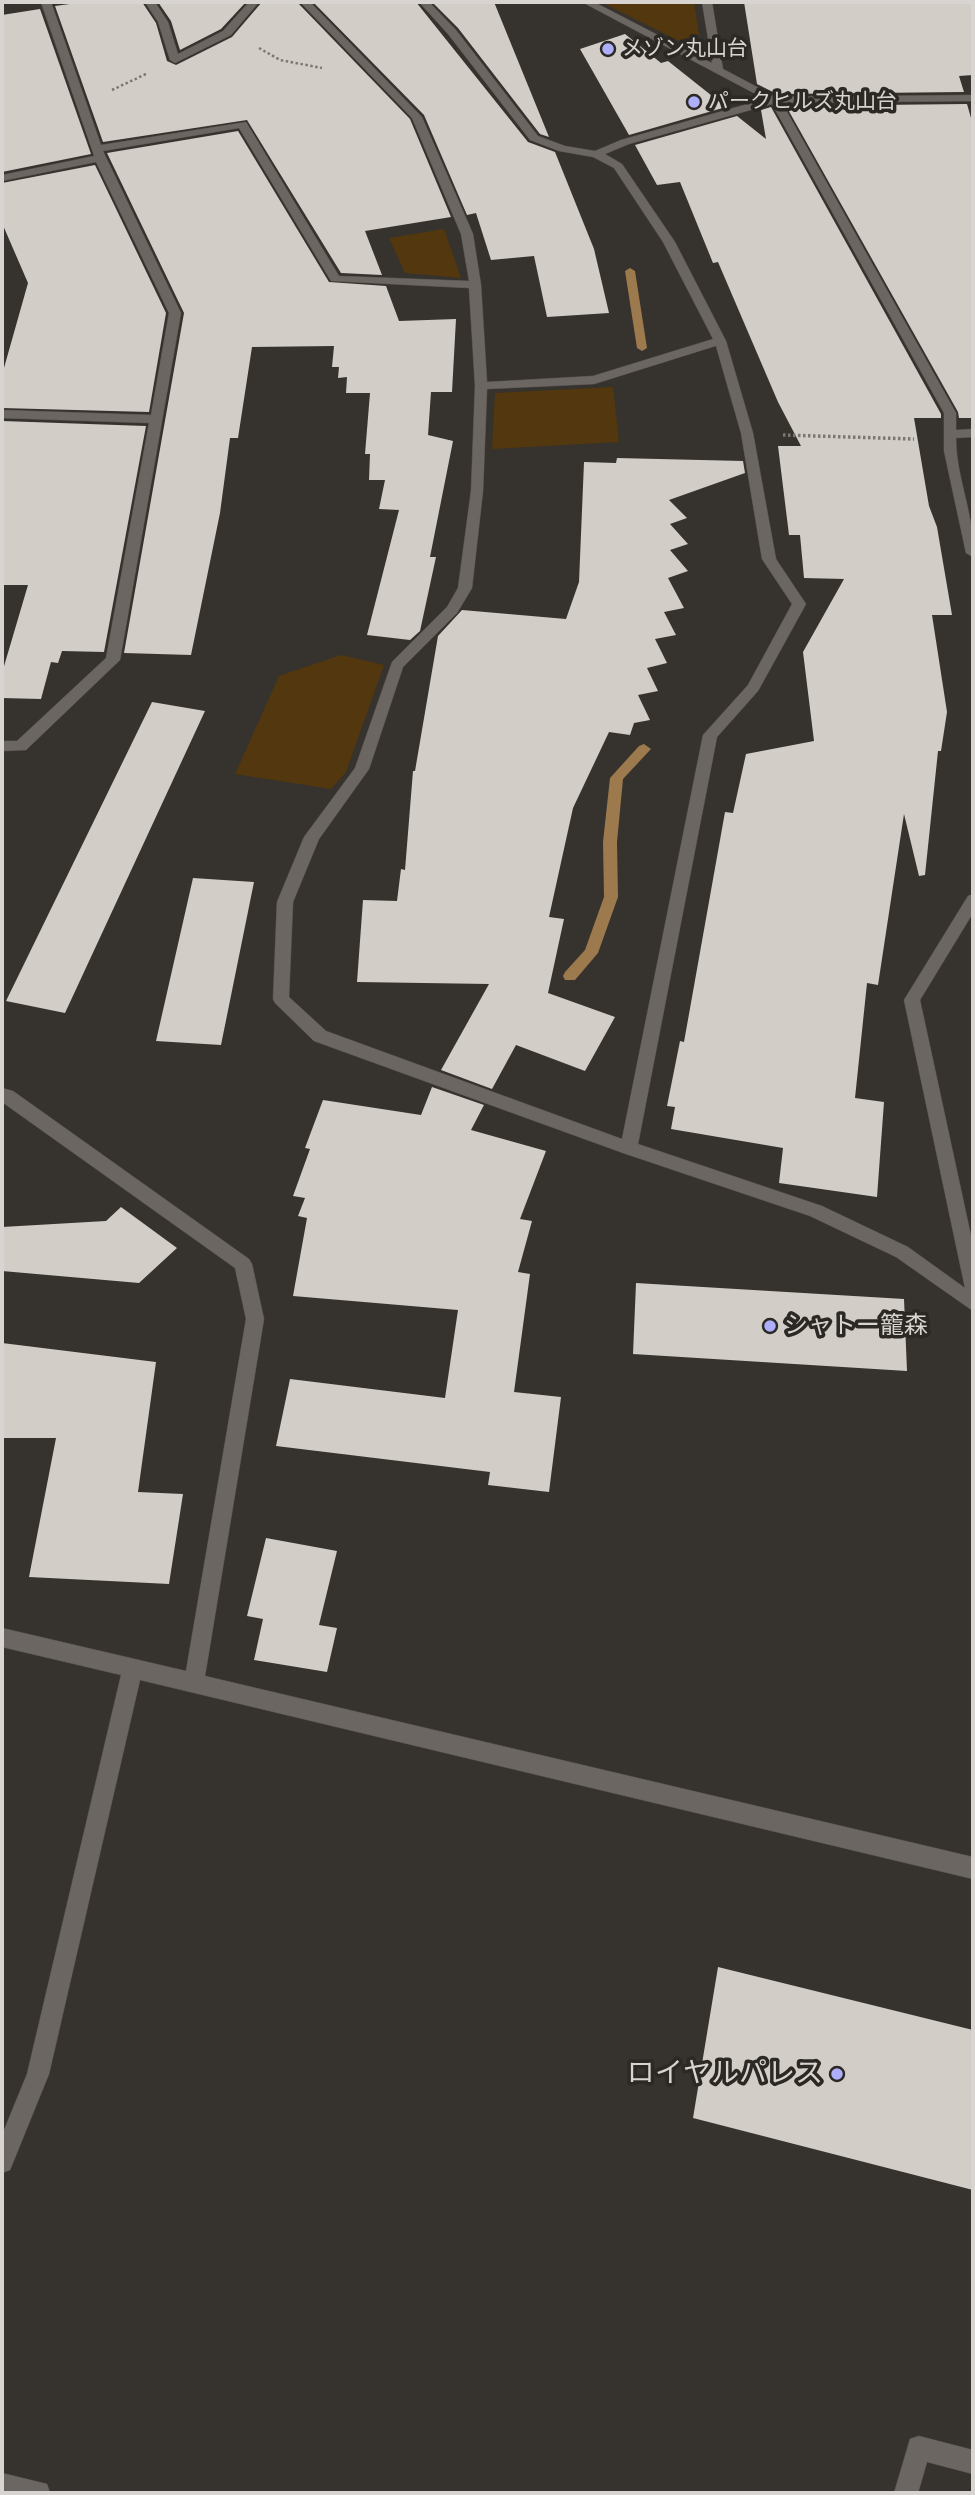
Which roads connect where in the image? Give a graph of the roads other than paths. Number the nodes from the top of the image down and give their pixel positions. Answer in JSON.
{"nodes":[{"id":1,"x":46,"y":2,"type":"edge"},
{"id":2,"x":150,"y":2,"type":"edge"},
{"id":3,"x":254,"y":2,"type":"edge"},
{"id":4,"x":305,"y":2,"type":"edge"},
{"id":5,"x":424,"y":2,"type":"edge"},
{"id":6,"x":587,"y":2,"type":"edge"},
{"id":7,"x":707,"y":2,"type":"edge"},
{"id":8,"x":718,"y":69,"type":"junction"},
{"id":9,"x":973,"y":98,"type":"edge"},
{"id":10,"x":774,"y":100,"type":"junction"},
{"id":11,"x":98,"y":154,"type":"junction"},
{"id":12,"x":596,"y":154,"type":"junction"},
{"id":13,"x":2,"y":178,"type":"edge"},
{"id":14,"x":475,"y":285,"type":"junction"},
{"id":15,"x":720,"y":341,"type":"junction"},
{"id":16,"x":481,"y":386,"type":"junction"},
{"id":17,"x":2,"y":414,"type":"edge"},
{"id":18,"x":155,"y":419,"type":"junction"},
{"id":19,"x":950,"y":433,"type":"junction"},
{"id":20,"x":973,"y":433,"type":"edge"},
{"id":21,"x":973,"y":553,"type":"edge"},
{"id":22,"x":2,"y":746,"type":"edge"},
{"id":23,"x":973,"y":900,"type":"edge"},
{"id":24,"x":2,"y":1095,"type":"edge"},
{"id":25,"x":629,"y":1148,"type":"junction"},
{"id":26,"x":973,"y":1285,"type":"edge"},
{"id":27,"x":973,"y":1303,"type":"edge"},
{"id":28,"x":2,"y":1637,"type":"edge"},
{"id":29,"x":133,"y":1668,"type":"junction"},
{"id":30,"x":194,"y":1682,"type":"junction"},
{"id":31,"x":973,"y":1868,"type":"edge"},
{"id":32,"x":2,"y":2162,"type":"edge"},
{"id":33,"x":973,"y":2462,"type":"edge"},
{"id":34,"x":2,"y":2485,"type":"edge"},
{"id":35,"x":38,"y":2493,"type":"edge"},
{"id":36,"x":906,"y":2493,"type":"edge"}],
"edges":[{"from":1,"to":11,"type":"street"},
{"from":2,"to":3,"type":"street"},
{"from":4,"to":14,"type":"street"},
{"from":5,"to":12,"type":"street"},
{"from":6,"to":8,"type":"street"},
{"from":7,"to":8,"type":"street"},
{"from":8,"to":10,"type":"street"},
{"from":9,"to":10,"type":"street"},
{"from":10,"to":12,"type":"street"},
{"from":10,"to":19,"type":"street"},
{"from":11,"to":13,"type":"street"},
{"from":11,"to":14,"type":"street"},
{"from":11,"to":18,"type":"street"},
{"from":12,"to":15,"type":"street"},
{"from":14,"to":16,"type":"street"},
{"from":15,"to":16,"type":"street"},
{"from":15,"to":25,"type":"street"},
{"from":16,"to":25,"type":"street"},
{"from":17,"to":18,"type":"street"},
{"from":18,"to":22,"type":"street"},
{"from":19,"to":20,"type":"street"},
{"from":19,"to":21,"type":"street"},
{"from":23,"to":26,"type":"street"},
{"from":24,"to":30,"type":"street"},
{"from":25,"to":27,"type":"street"},
{"from":28,"to":29,"type":"street"},
{"from":29,"to":30,"type":"street"},
{"from":29,"to":32,"type":"street"},
{"from":30,"to":31,"type":"street"},
{"from":33,"to":36,"type":"street"},
{"from":34,"to":35,"type":"street"}]}
